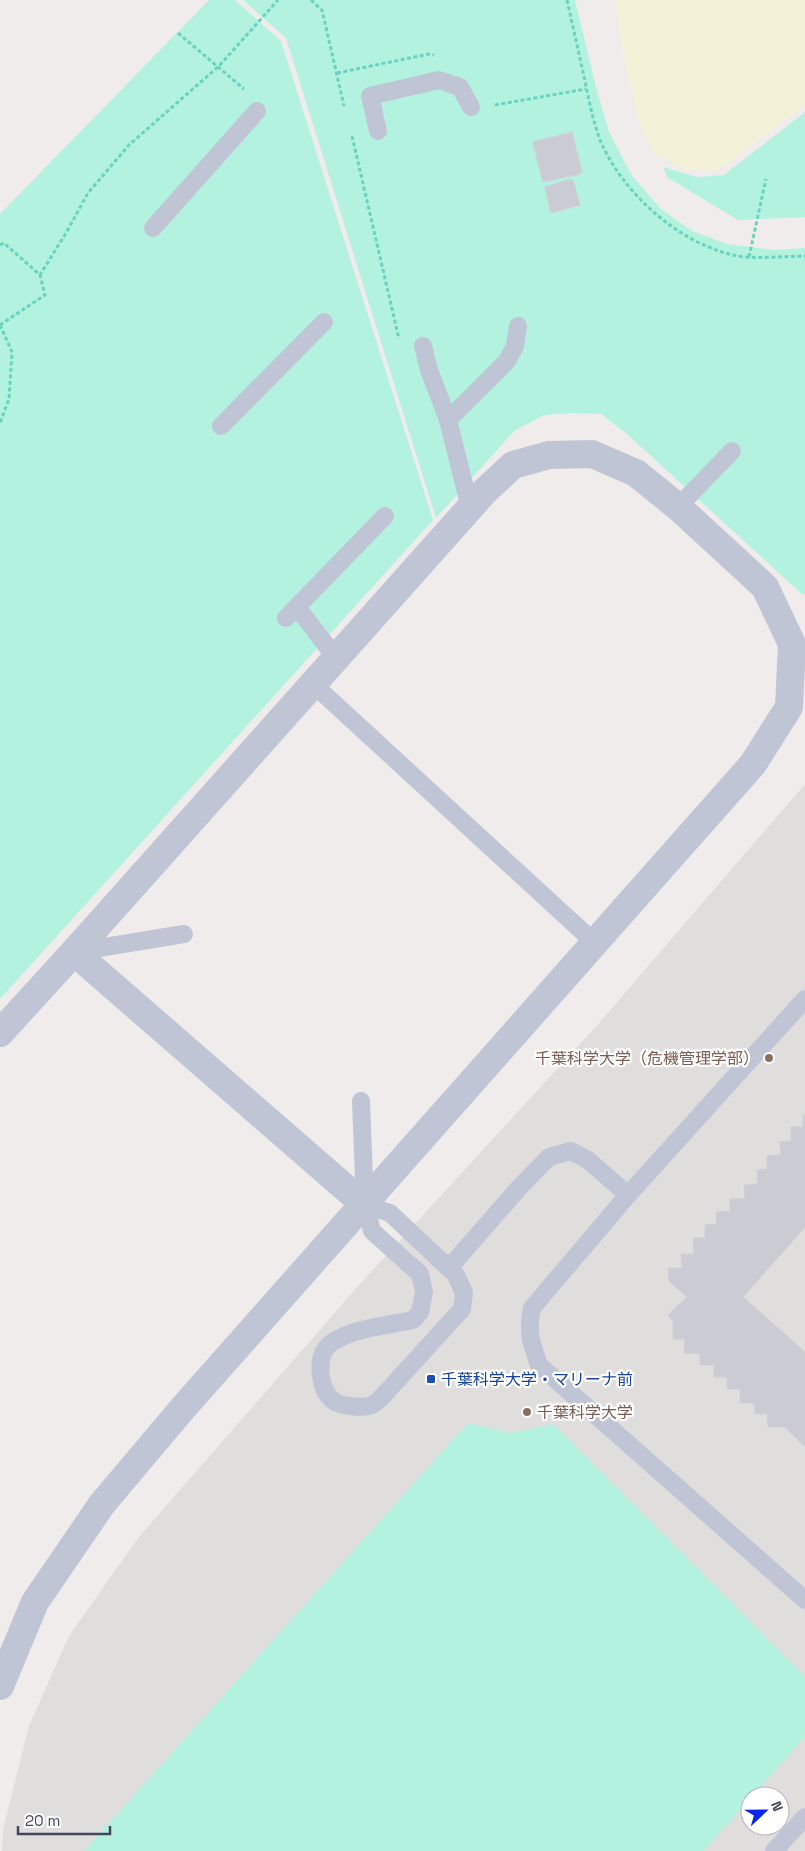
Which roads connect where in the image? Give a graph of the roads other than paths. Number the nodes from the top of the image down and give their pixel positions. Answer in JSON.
{"nodes":[{"id":1,"x":471,"y":107,"type":"dead end"},
{"id":2,"x":257,"y":111,"type":"dead end"},
{"id":3,"x":378,"y":132,"type":"dead end"},
{"id":4,"x":153,"y":228,"type":"dead end"},
{"id":5,"x":324,"y":322,"type":"dead end"},
{"id":6,"x":518,"y":326,"type":"dead end"},
{"id":7,"x":423,"y":346,"type":"dead end"},
{"id":8,"x":448,"y":420,"type":"junction"},
{"id":9,"x":221,"y":426,"type":"dead end"},
{"id":10,"x":732,"y":451,"type":"dead end"},
{"id":11,"x":678,"y":507,"type":"junction"},
{"id":12,"x":470,"y":508,"type":"junction"},
{"id":13,"x":385,"y":516,"type":"dead end"},
{"id":14,"x":336,"y":658,"type":"junction"},
{"id":15,"x":313,"y":684,"type":"junction"},
{"id":16,"x":184,"y":934,"type":"dead end"},
{"id":17,"x":595,"y":943,"type":"junction"},
{"id":18,"x":74,"y":952,"type":"junction"},
{"id":19,"x":805,"y":999,"type":"edge"},
{"id":20,"x":0,"y":1033,"type":"edge"},
{"id":21,"x":361,"y":1101,"type":"dead end"},
{"id":22,"x":628,"y":1195,"type":"junction"},
{"id":23,"x":365,"y":1205,"type":"junction"},
{"id":24,"x":449,"y":1268,"type":"junction"},
{"id":25,"x":805,"y":1600,"type":"edge"},
{"id":26,"x":0,"y":1686,"type":"edge"},
{"id":27,"x":805,"y":1817,"type":"edge"},
{"id":28,"x":774,"y":1851,"type":"edge"}],
"edges":[{"from":1,"to":3,"type":"lane"},
{"from":2,"to":4,"type":"lane"},
{"from":5,"to":9,"type":"lane"},
{"from":6,"to":8,"type":"lane"},
{"from":7,"to":8,"type":"lane"},
{"from":8,"to":12,"type":"lane"},
{"from":10,"to":11,"type":"lane"},
{"from":11,"to":12,"type":"street"},
{"from":11,"to":17,"type":"street"},
{"from":12,"to":14,"type":"street"},
{"from":13,"to":14,"type":"lane"},
{"from":14,"to":15,"type":"street"},
{"from":15,"to":17,"type":"lane"},
{"from":15,"to":18,"type":"street"},
{"from":16,"to":18,"type":"lane"},
{"from":17,"to":23,"type":"street"},
{"from":18,"to":20,"type":"street"},
{"from":18,"to":23,"type":"street"},
{"from":19,"to":22,"type":"lane"},
{"from":21,"to":23,"type":"lane"},
{"from":22,"to":24,"type":"lane"},
{"from":22,"to":25,"type":"lane"},
{"from":23,"to":24,"type":"lane"},
{"from":23,"to":24,"type":"lane"},
{"from":23,"to":26,"type":"street"},
{"from":27,"to":28,"type":"lane"}]}
